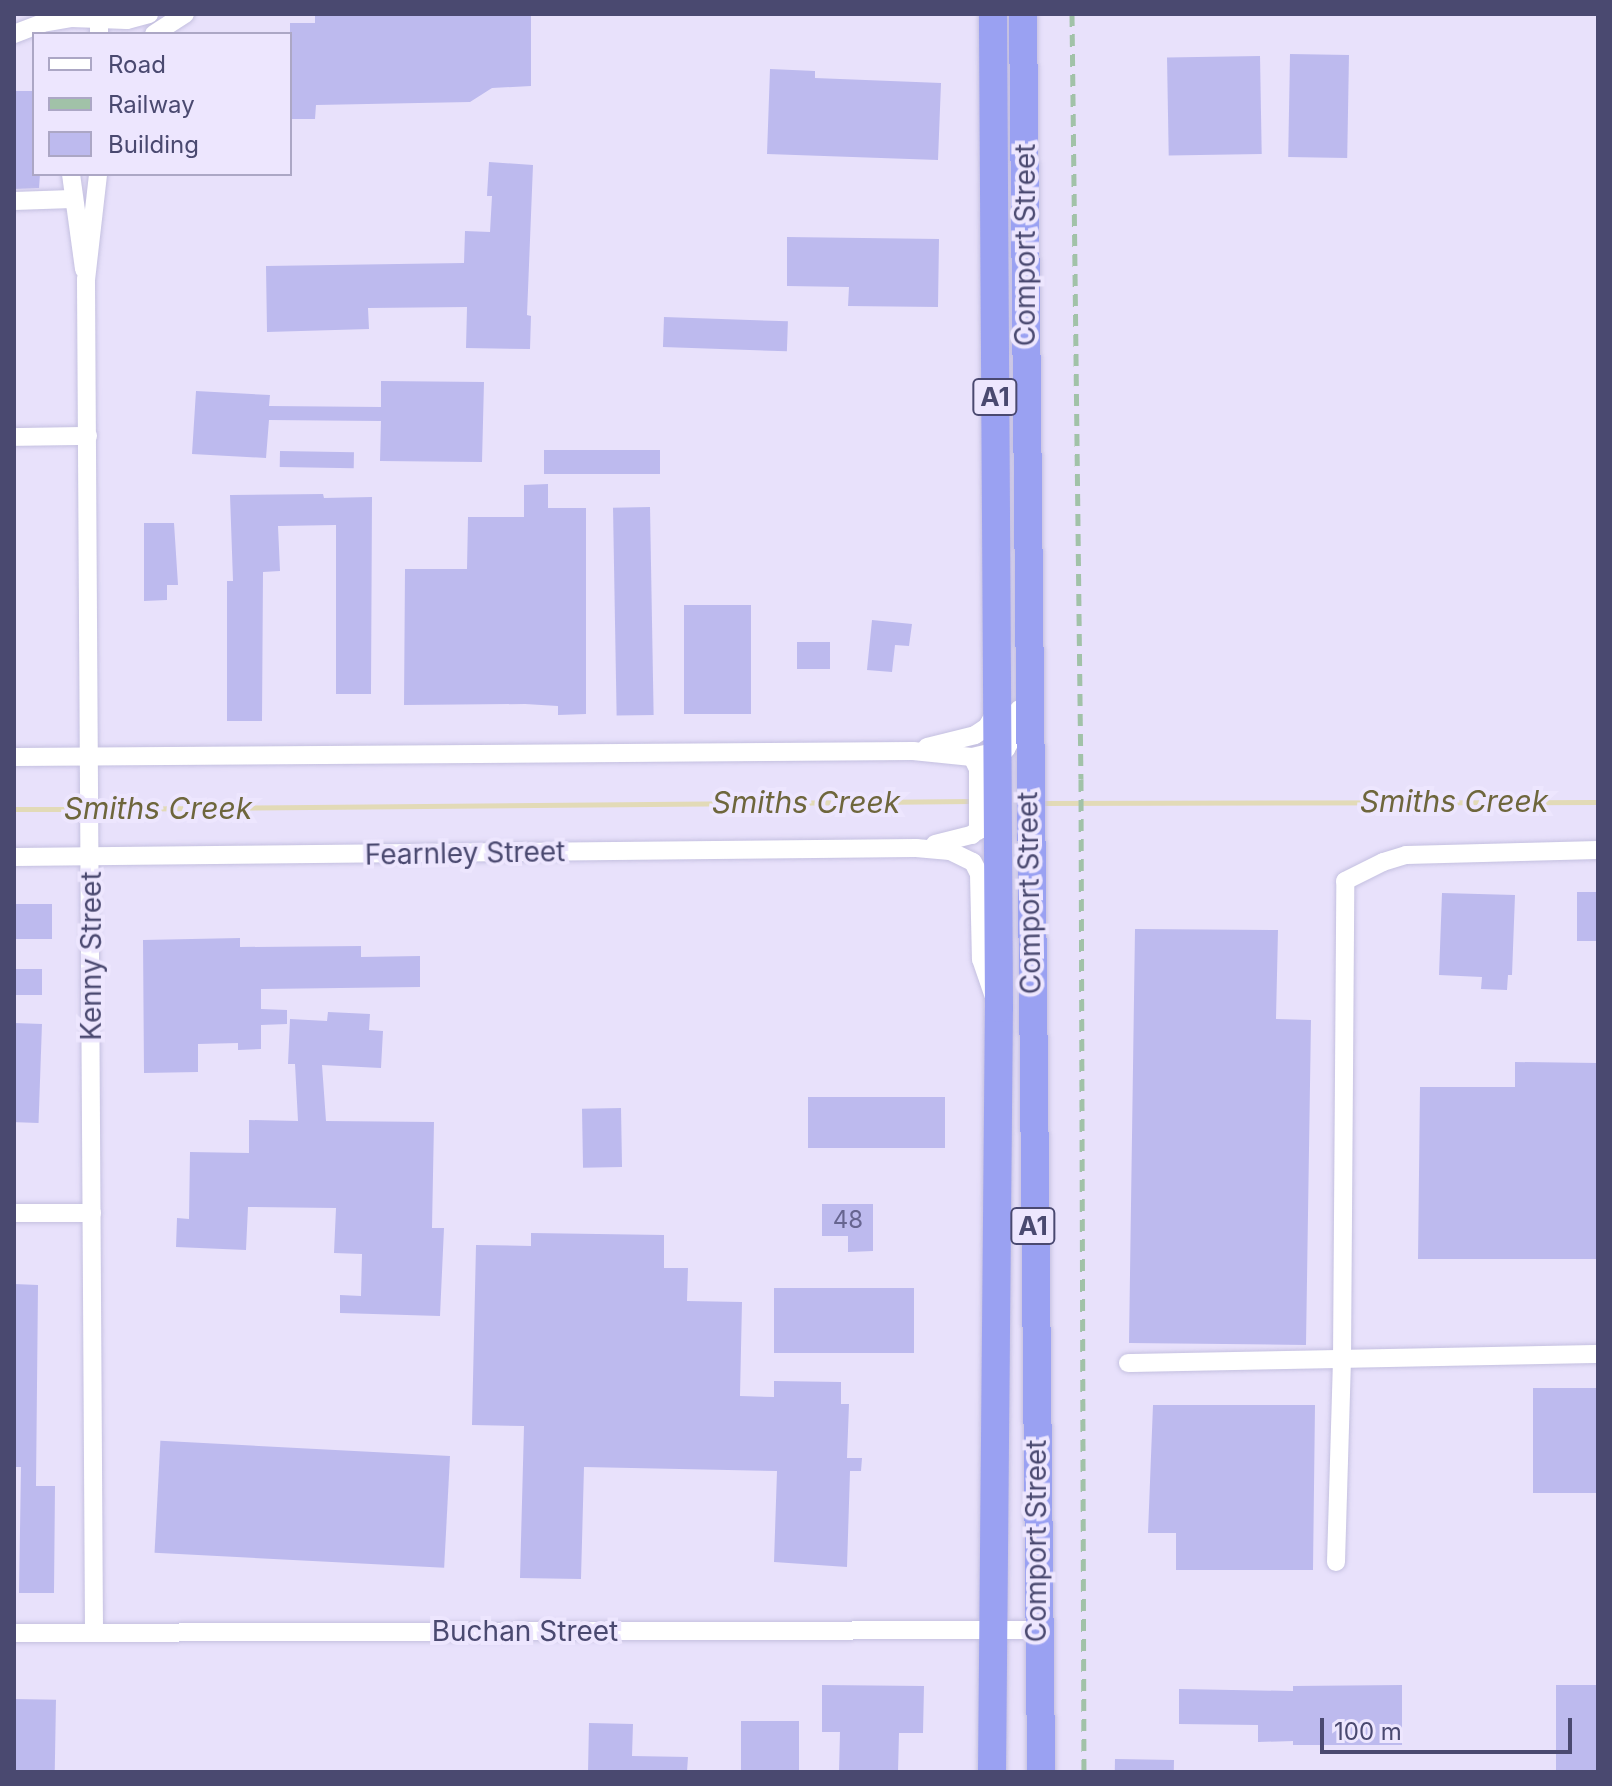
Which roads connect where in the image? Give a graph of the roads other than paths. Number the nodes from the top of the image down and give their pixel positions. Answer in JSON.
{"nodes":[{"id":1,"x":149,"y":14,"type":"edge"},
{"id":2,"x":993,"y":14,"type":"edge"},
{"id":3,"x":1023,"y":14,"type":"edge"},
{"id":4,"x":183,"y":15,"type":"edge"},
{"id":5,"x":71,"y":22,"type":"edge"},
{"id":6,"x":99,"y":22,"type":"edge"},
{"id":7,"x":157,"y":32,"type":"edge"},
{"id":8,"x":14,"y":35,"type":"edge"},
{"id":9,"x":71,"y":176,"type":"edge"},
{"id":10,"x":98,"y":176,"type":"edge"},
{"id":11,"x":72,"y":199,"type":"junction"},
{"id":12,"x":14,"y":201,"type":"edge"},
{"id":13,"x":86,"y":280,"type":"junction"},
{"id":14,"x":88,"y":436,"type":"junction"},
{"id":15,"x":14,"y":437,"type":"edge"},
{"id":16,"x":1029,"y":567,"type":"junction"},
{"id":17,"x":997,"y":708,"type":"junction"},
{"id":18,"x":913,"y":751,"type":"junction"},
{"id":19,"x":90,"y":756,"type":"junction"},
{"id":20,"x":14,"y":757,"type":"edge"},
{"id":21,"x":988,"y":764,"type":"junction"},
{"id":22,"x":989,"y":823,"type":"junction"},
{"id":23,"x":916,"y":848,"type":"junction"},
{"id":24,"x":1598,"y":850,"type":"edge"},
{"id":25,"x":14,"y":857,"type":"edge"},
{"id":26,"x":90,"y":857,"type":"junction"},
{"id":27,"x":999,"y":1008,"type":"junction"},
{"id":28,"x":14,"y":1213,"type":"edge"},
{"id":29,"x":92,"y":1213,"type":"junction"},
{"id":30,"x":1598,"y":1354,"type":"edge"},
{"id":31,"x":1342,"y":1359,"type":"junction"},
{"id":32,"x":1128,"y":1363,"type":"dead end"},
{"id":33,"x":1336,"y":1562,"type":"dead end"},
{"id":34,"x":992,"y":1629,"type":"junction"},
{"id":35,"x":1037,"y":1630,"type":"junction"},
{"id":36,"x":94,"y":1631,"type":"junction"},
{"id":37,"x":14,"y":1633,"type":"edge"},
{"id":38,"x":992,"y":1772,"type":"edge"},
{"id":39,"x":1041,"y":1772,"type":"edge"}],
"edges":[{"from":1,"to":6,"type":"street"},
{"from":2,"to":17,"type":"highway","name":"Comport Street","number":"A1"},
{"from":3,"to":16,"type":"highway","name":"Comport Street","number":"A1"},
{"from":4,"to":7,"type":"street"},
{"from":5,"to":6,"type":"street"},
{"from":5,"to":8,"type":"street"},
{"from":9,"to":11,"type":"street","name":"Kenny Street"},
{"from":10,"to":13,"type":"street","name":"Kenny Street"},
{"from":11,"to":12,"type":"street"},
{"from":11,"to":13,"type":"street","name":"Kenny Street"},
{"from":13,"to":14,"type":"street","name":"Kenny Street"},
{"from":14,"to":15,"type":"street"},
{"from":14,"to":19,"type":"street","name":"Kenny Street"},
{"from":16,"to":21,"type":"street"},
{"from":16,"to":35,"type":"highway","name":"Comport Street","number":"A1"},
{"from":17,"to":18,"type":"street"},
{"from":17,"to":21,"type":"highway","name":"Comport Street","number":"A1"},
{"from":18,"to":19,"type":"street"},
{"from":18,"to":21,"type":"street"},
{"from":19,"to":20,"type":"street"},
{"from":19,"to":26,"type":"street","name":"Kenny Street"},
{"from":21,"to":22,"type":"highway","name":"Comport Street","number":"A1"},
{"from":22,"to":23,"type":"street","name":"Fearnley Street"},
{"from":22,"to":27,"type":"highway","name":"Comport Street","number":"A1"},
{"from":23,"to":26,"type":"street","name":"Fearnley Street"},
{"from":23,"to":27,"type":"street","name":"Fearnley Street"},
{"from":24,"to":31,"type":"street"},
{"from":25,"to":26,"type":"street","name":"Fearnley Street"},
{"from":26,"to":29,"type":"street","name":"Kenny Street"},
{"from":27,"to":34,"type":"highway","name":"Comport Street","number":"A1"},
{"from":28,"to":29,"type":"street"},
{"from":29,"to":36,"type":"street","name":"Kenny Street"},
{"from":30,"to":31,"type":"street"},
{"from":31,"to":32,"type":"street"},
{"from":31,"to":33,"type":"street"},
{"from":34,"to":35,"type":"street","name":"Buchan Street"},
{"from":34,"to":36,"type":"street","name":"Buchan Street"},
{"from":34,"to":38,"type":"highway","name":"Comport Street","number":"A1"},
{"from":35,"to":39,"type":"highway","name":"Comport Street","number":"A1"},
{"from":36,"to":37,"type":"street","name":"Buchan Street"}]}
